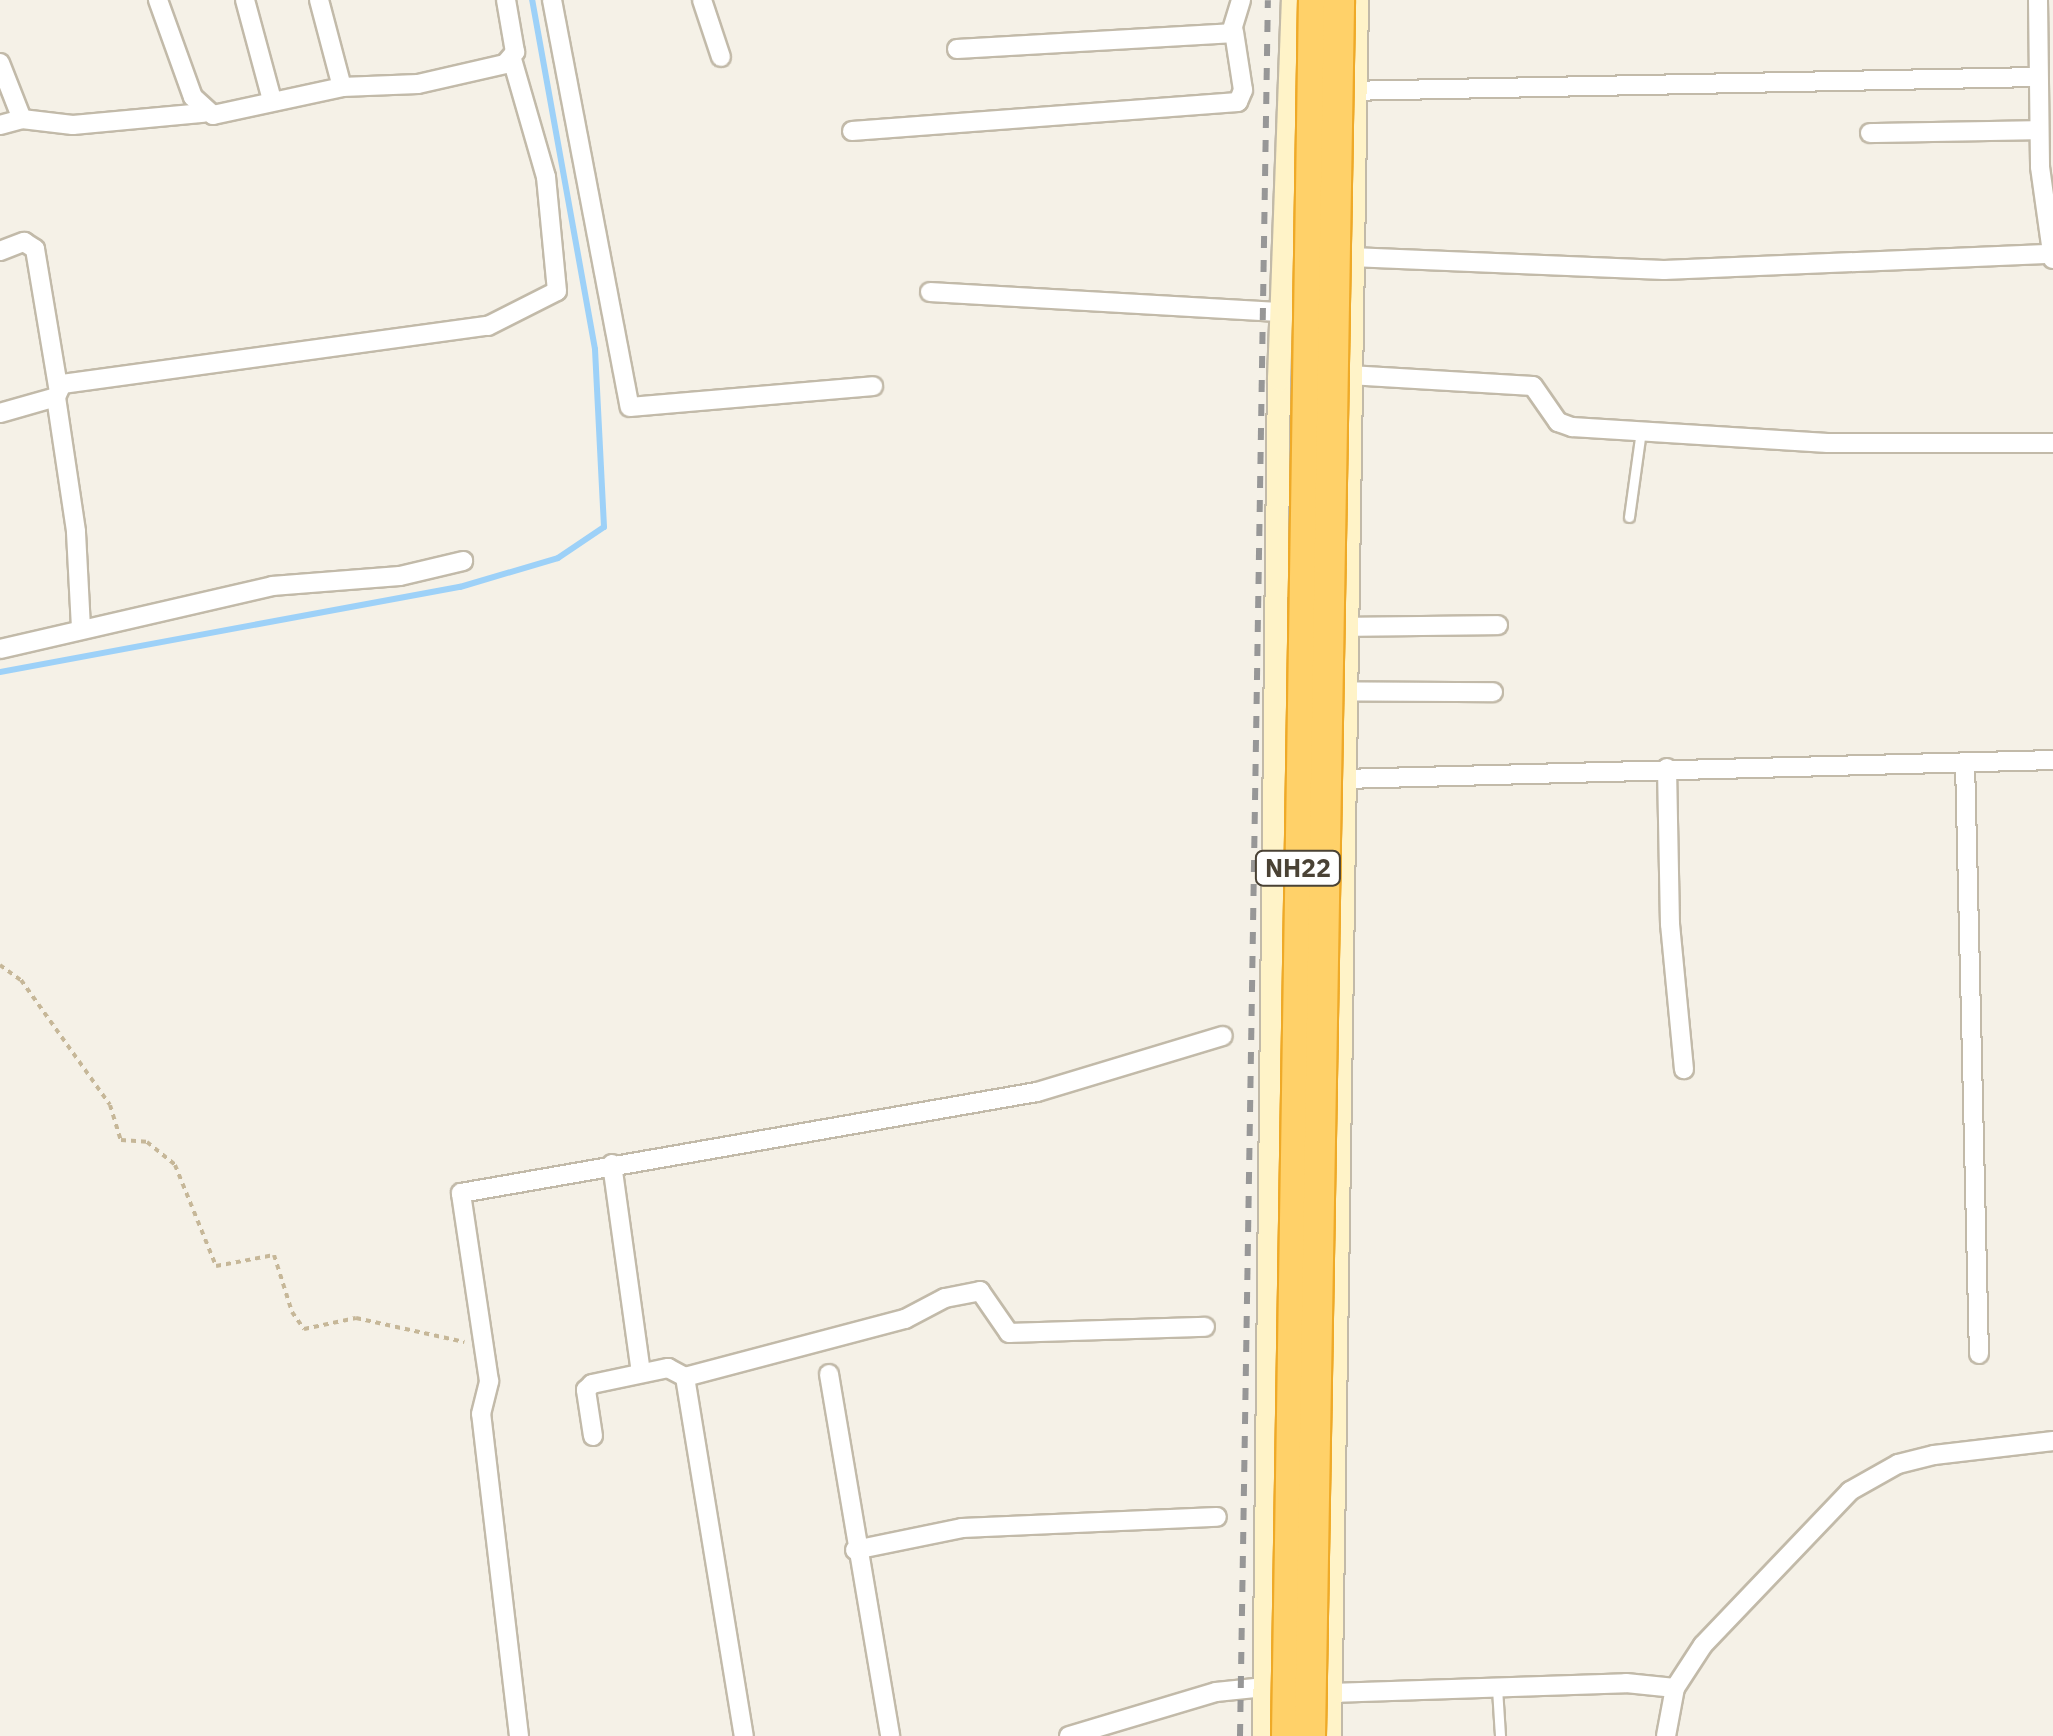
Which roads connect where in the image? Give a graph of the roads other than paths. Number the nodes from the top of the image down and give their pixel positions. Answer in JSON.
{"nodes":[{"id":1,"x":158,"y":0,"type":"edge"},
{"id":2,"x":245,"y":0,"type":"edge"},
{"id":3,"x":319,"y":0,"type":"edge"},
{"id":4,"x":506,"y":0,"type":"edge"},
{"id":5,"x":552,"y":0,"type":"edge"},
{"id":6,"x":702,"y":0,"type":"edge"},
{"id":7,"x":1241,"y":0,"type":"edge"},
{"id":8,"x":1292,"y":0,"type":"edge"},
{"id":9,"x":1314,"y":0,"type":"edge"},
{"id":10,"x":1339,"y":0,"type":"edge"},
{"id":11,"x":1356,"y":0,"type":"edge"},
{"id":12,"x":2043,"y":2,"type":"edge"},
{"id":13,"x":1218,"y":32,"type":"junction"},
{"id":14,"x":956,"y":49,"type":"dead end"},
{"id":15,"x":721,"y":57,"type":"dead end"},
{"id":16,"x":512,"y":58,"type":"junction"},
{"id":17,"x":0,"y":63,"type":"edge"},
{"id":18,"x":2038,"y":77,"type":"junction"},
{"id":19,"x":342,"y":87,"type":"junction"},
{"id":20,"x":1355,"y":91,"type":"junction"},
{"id":21,"x":1290,"y":92,"type":"junction"},
{"id":22,"x":272,"y":100,"type":"junction"},
{"id":23,"x":204,"y":112,"type":"junction"},
{"id":24,"x":22,"y":119,"type":"junction"},
{"id":25,"x":0,"y":124,"type":"edge"},
{"id":26,"x":2038,"y":130,"type":"junction"},
{"id":27,"x":852,"y":131,"type":"dead end"},
{"id":28,"x":1870,"y":133,"type":"dead end"},
{"id":29,"x":2046,"y":167,"type":"edge"},
{"id":30,"x":0,"y":251,"type":"edge"},
{"id":31,"x":1352,"y":257,"type":"junction"},
{"id":32,"x":2053,"y":257,"type":"edge"},
{"id":33,"x":930,"y":292,"type":"dead end"},
{"id":34,"x":1282,"y":312,"type":"junction"},
{"id":35,"x":1349,"y":375,"type":"junction"},
{"id":36,"x":873,"y":386,"type":"dead end"},
{"id":37,"x":57,"y":392,"type":"junction"},
{"id":38,"x":0,"y":412,"type":"edge"},
{"id":39,"x":1641,"y":432,"type":"junction"},
{"id":40,"x":2053,"y":443,"type":"edge"},
{"id":41,"x":1629,"y":517,"type":"dead end"},
{"id":42,"x":463,"y":561,"type":"dead end"},
{"id":43,"x":1498,"y":625,"type":"dead end"},
{"id":44,"x":80,"y":628,"type":"junction"},
{"id":45,"x":1345,"y":628,"type":"junction"},
{"id":46,"x":0,"y":648,"type":"edge"},
{"id":47,"x":1278,"y":691,"type":"junction"},
{"id":48,"x":1345,"y":691,"type":"junction"},
{"id":49,"x":1493,"y":692,"type":"dead end"},
{"id":50,"x":2053,"y":760,"type":"edge"},
{"id":51,"x":1965,"y":762,"type":"junction"},
{"id":52,"x":1666,"y":768,"type":"junction"},
{"id":53,"x":1344,"y":778,"type":"junction"},
{"id":54,"x":1224,"y":1036,"type":"dead end"},
{"id":55,"x":1684,"y":1069,"type":"dead end"},
{"id":56,"x":612,"y":1164,"type":"junction"},
{"id":57,"x":1205,"y":1328,"type":"dead end"},
{"id":58,"x":1979,"y":1354,"type":"dead end"},
{"id":59,"x":642,"y":1373,"type":"junction"},
{"id":60,"x":830,"y":1374,"type":"dead end"},
{"id":61,"x":685,"y":1377,"type":"junction"},
{"id":62,"x":593,"y":1436,"type":"dead end"},
{"id":63,"x":2053,"y":1441,"type":"edge"},
{"id":64,"x":1217,"y":1517,"type":"dead end"},
{"id":65,"x":855,"y":1550,"type":"junction"},
{"id":66,"x":1267,"y":1596,"type":"junction"},
{"id":67,"x":1332,"y":1596,"type":"junction"},
{"id":68,"x":1266,"y":1687,"type":"junction"},
{"id":69,"x":1496,"y":1688,"type":"junction"},
{"id":70,"x":1675,"y":1688,"type":"junction"},
{"id":71,"x":1330,"y":1692,"type":"junction"},
{"id":72,"x":516,"y":1735,"type":"edge"},
{"id":73,"x":744,"y":1736,"type":"edge"},
{"id":74,"x":890,"y":1736,"type":"edge"},
{"id":75,"x":1068,"y":1736,"type":"edge"},
{"id":76,"x":1264,"y":1736,"type":"edge"},
{"id":77,"x":1287,"y":1736,"type":"edge"},
{"id":78,"x":1310,"y":1736,"type":"edge"},
{"id":79,"x":1330,"y":1736,"type":"edge"},
{"id":80,"x":1500,"y":1736,"type":"edge"},
{"id":81,"x":1666,"y":1736,"type":"edge"}],
"edges":[{"from":1,"to":23,"type":"street"},
{"from":2,"to":22,"type":"street"},
{"from":3,"to":19,"type":"street"},
{"from":4,"to":16,"type":"street"},
{"from":5,"to":36,"type":"street"},
{"from":6,"to":15,"type":"street"},
{"from":7,"to":13,"type":"street"},
{"from":8,"to":21,"type":"street"},
{"from":9,"to":77,"type":"highway","number":"NH22","bridge":true},
{"from":10,"to":78,"type":"highway","number":"NH22","bridge":true},
{"from":11,"to":20,"type":"street"},
{"from":12,"to":18,"type":"street"},
{"from":13,"to":14,"type":"street"},
{"from":13,"to":27,"type":"street"},
{"from":16,"to":19,"type":"street"},
{"from":16,"to":37,"type":"street"},
{"from":17,"to":24,"type":"street"},
{"from":18,"to":20,"type":"street"},
{"from":18,"to":26,"type":"street"},
{"from":19,"to":22,"type":"street"},
{"from":20,"to":21,"type":"street"},
{"from":20,"to":31,"type":"street"},
{"from":21,"to":34,"type":"street"},
{"from":22,"to":23,"type":"street"},
{"from":23,"to":24,"type":"street"},
{"from":24,"to":25,"type":"street"},
{"from":26,"to":28,"type":"street"},
{"from":26,"to":29,"type":"street"},
{"from":29,"to":32,"type":"street"},
{"from":30,"to":37,"type":"street"},
{"from":31,"to":32,"type":"street"},
{"from":31,"to":35,"type":"street"},
{"from":33,"to":34,"type":"street"},
{"from":34,"to":47,"type":"street"},
{"from":35,"to":39,"type":"street"},
{"from":35,"to":45,"type":"street"},
{"from":37,"to":38,"type":"street"},
{"from":37,"to":44,"type":"street"},
{"from":39,"to":40,"type":"street"},
{"from":39,"to":41,"type":"lane"},
{"from":42,"to":44,"type":"street"},
{"from":43,"to":45,"type":"street"},
{"from":44,"to":46,"type":"street"},
{"from":45,"to":48,"type":"street"},
{"from":47,"to":48,"type":"street"},
{"from":47,"to":66,"type":"street"},
{"from":48,"to":49,"type":"street"},
{"from":48,"to":53,"type":"street"},
{"from":50,"to":51,"type":"street"},
{"from":51,"to":52,"type":"street"},
{"from":51,"to":58,"type":"street"},
{"from":52,"to":53,"type":"street"},
{"from":52,"to":55,"type":"street"},
{"from":53,"to":67,"type":"street"},
{"from":54,"to":56,"type":"street"},
{"from":56,"to":59,"type":"street"},
{"from":56,"to":72,"type":"street"},
{"from":57,"to":61,"type":"street"},
{"from":59,"to":61,"type":"street"},
{"from":59,"to":62,"type":"street"},
{"from":60,"to":65,"type":"street"},
{"from":61,"to":73,"type":"street"},
{"from":63,"to":70,"type":"street"},
{"from":64,"to":65,"type":"street"},
{"from":65,"to":74,"type":"street"},
{"from":66,"to":67,"type":"street"},
{"from":66,"to":68,"type":"street"},
{"from":67,"to":71,"type":"street"},
{"from":68,"to":75,"type":"street"},
{"from":68,"to":76,"type":"street"},
{"from":69,"to":70,"type":"street"},
{"from":69,"to":71,"type":"street"},
{"from":69,"to":80,"type":"lane"},
{"from":70,"to":81,"type":"street"},
{"from":71,"to":79,"type":"street"}]}
